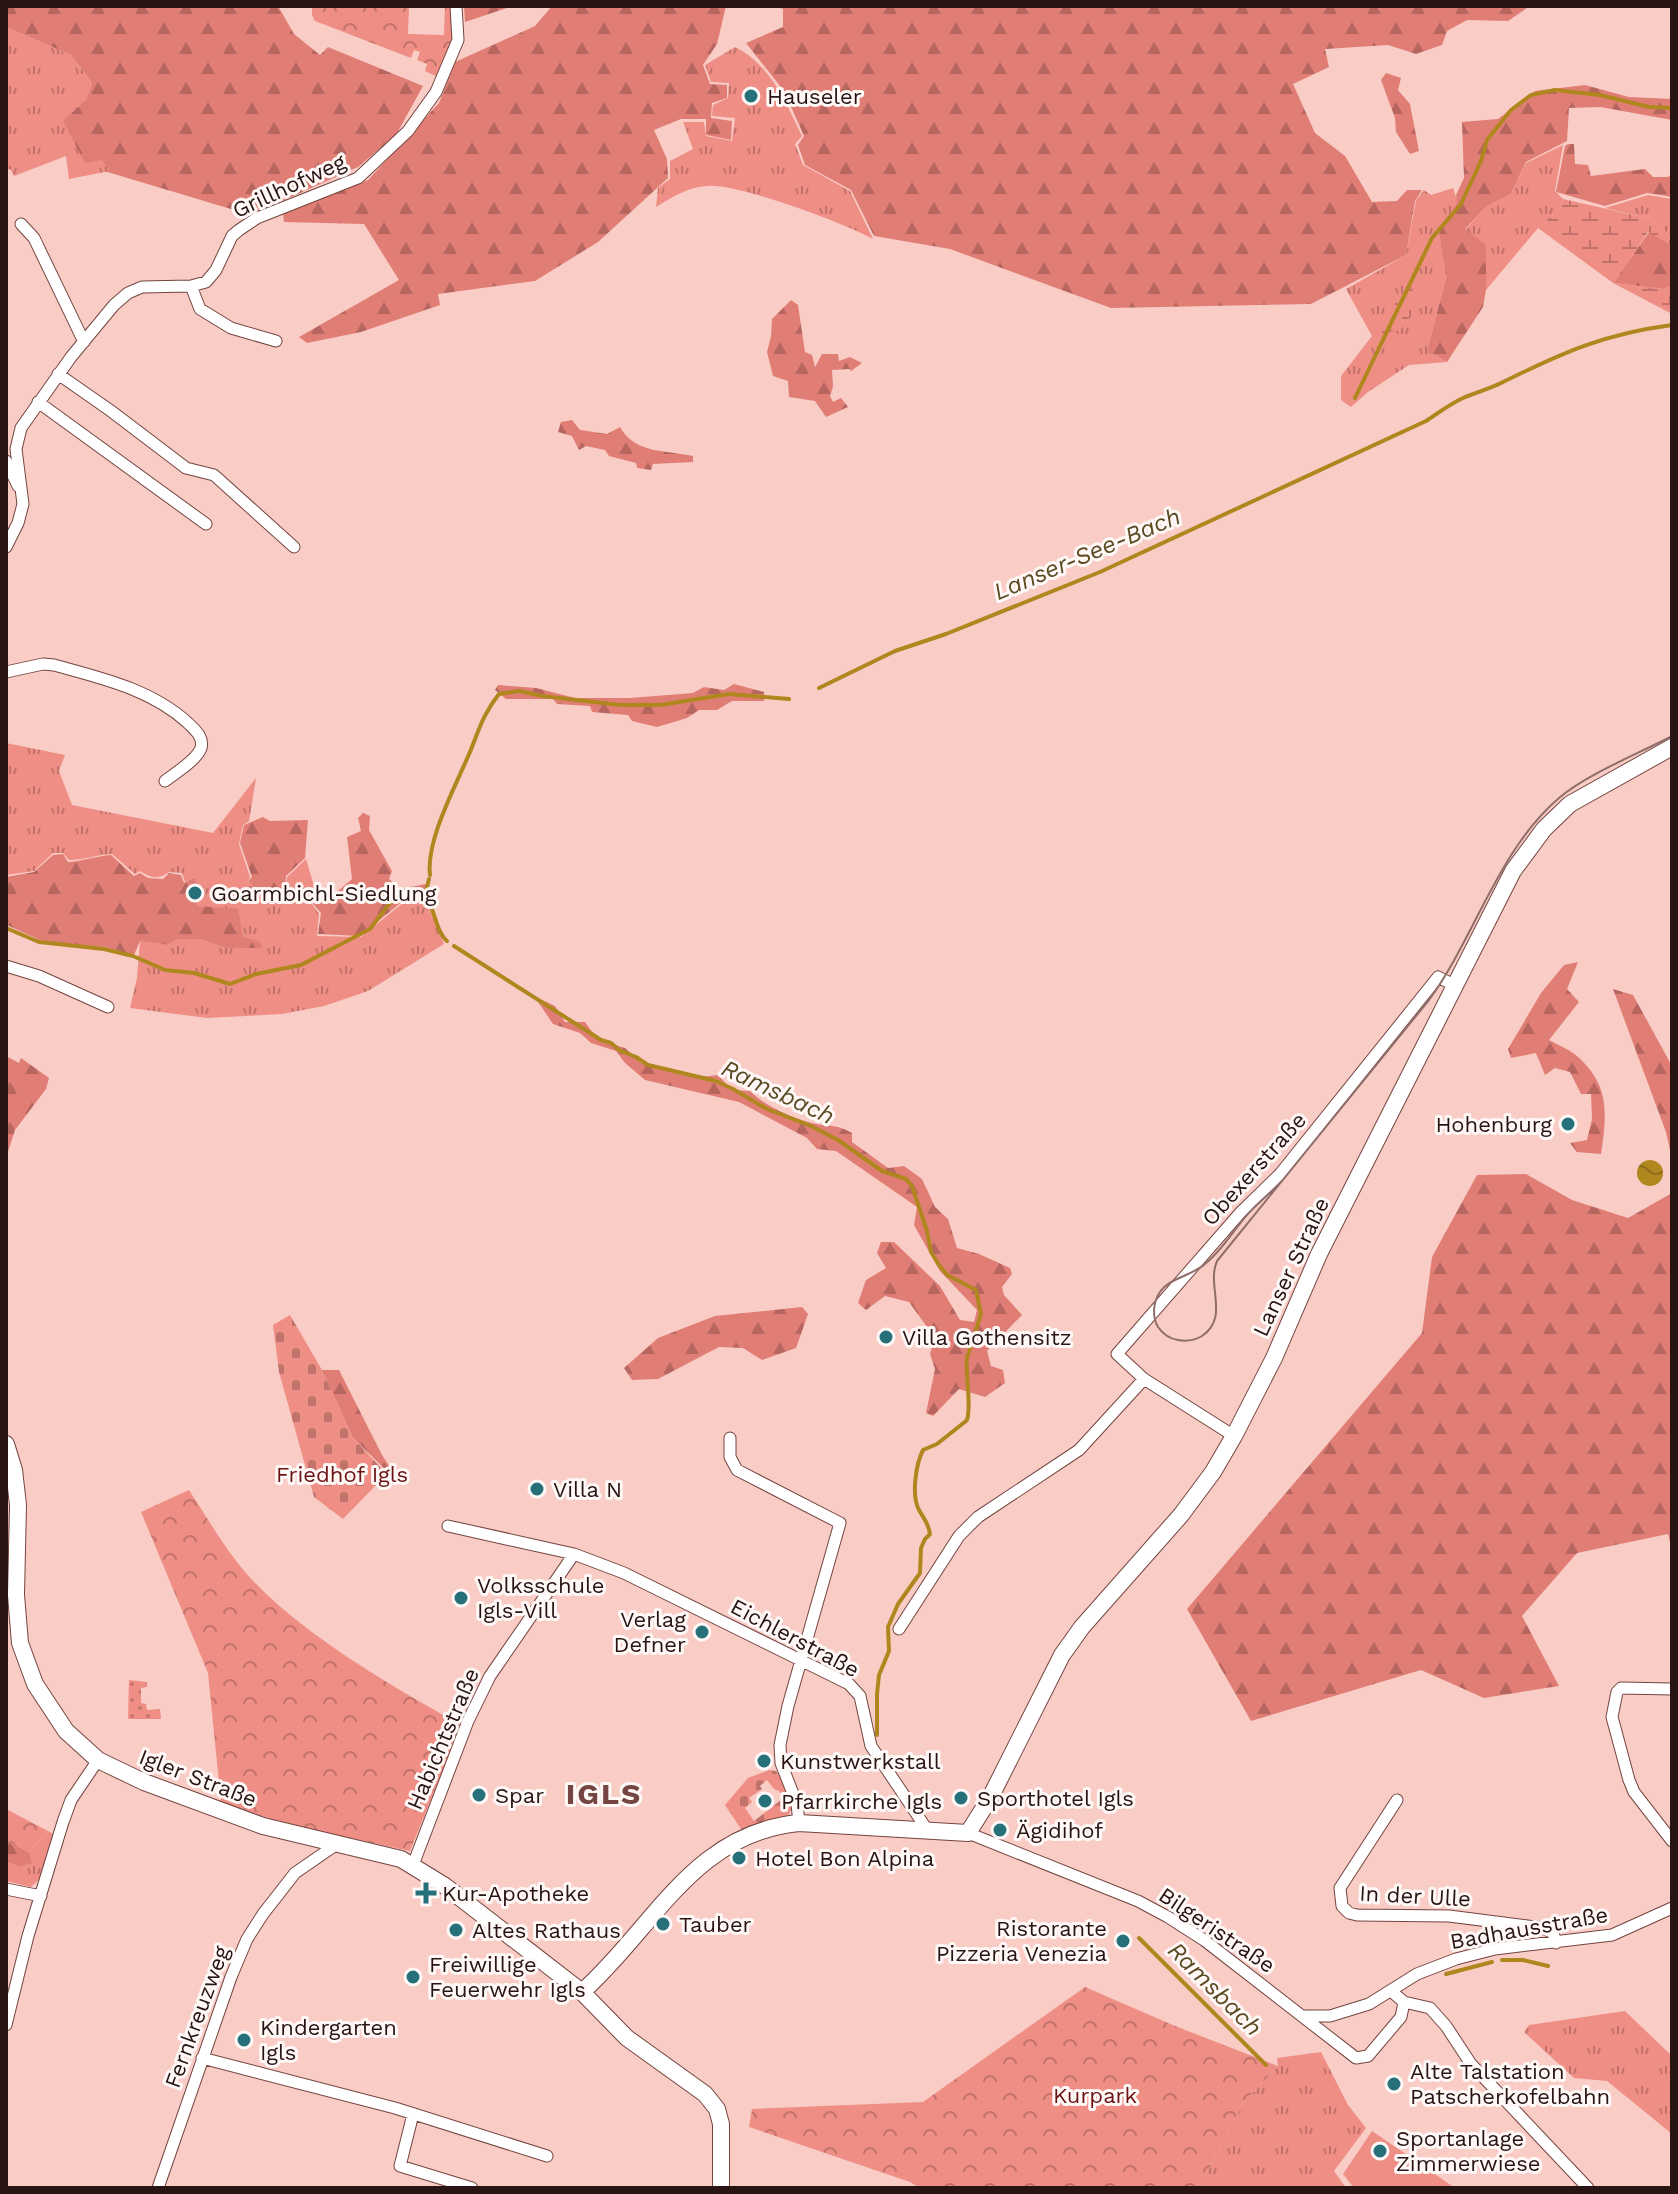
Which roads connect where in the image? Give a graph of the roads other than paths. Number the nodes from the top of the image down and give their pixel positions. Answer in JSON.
{"nodes":[{"id":1,"x":456,"y":6,"type":"edge"},
{"id":2,"x":21,"y":224,"type":"dead end"},
{"id":3,"x":191,"y":286,"type":"junction"},
{"id":4,"x":276,"y":341,"type":"dead end"},
{"id":5,"x":84,"y":342,"type":"junction"},
{"id":6,"x":58,"y":374,"type":"junction"},
{"id":7,"x":38,"y":402,"type":"junction"},
{"id":8,"x":6,"y":461,"type":"edge"},
{"id":9,"x":22,"y":493,"type":"junction"},
{"id":10,"x":206,"y":524,"type":"dead end"},
{"id":11,"x":6,"y":547,"type":"edge"},
{"id":12,"x":294,"y":547,"type":"dead end"},
{"id":13,"x":6,"y":672,"type":"edge"},
{"id":14,"x":1672,"y":747,"type":"edge"},
{"id":15,"x":165,"y":781,"type":"dead end"},
{"id":16,"x":6,"y":966,"type":"edge"},
{"id":17,"x":1454,"y":985,"type":"junction"},
{"id":18,"x":108,"y":1007,"type":"dead end"},
{"id":19,"x":1144,"y":1379,"type":"junction"},
{"id":20,"x":1234,"y":1436,"type":"junction"},
{"id":21,"x":730,"y":1438,"type":"dead end"},
{"id":22,"x":6,"y":1444,"type":"edge"},
{"id":23,"x":448,"y":1526,"type":"dead end"},
{"id":24,"x":574,"y":1554,"type":"junction"},
{"id":25,"x":899,"y":1629,"type":"dead end"},
{"id":26,"x":801,"y":1662,"type":"junction"},
{"id":27,"x":1672,"y":1689,"type":"edge"},
{"id":28,"x":98,"y":1760,"type":"junction"},
{"id":29,"x":1397,"y":1800,"type":"dead end"},
{"id":30,"x":799,"y":1823,"type":"junction"},
{"id":31,"x":926,"y":1828,"type":"junction"},
{"id":32,"x":968,"y":1833,"type":"junction"},
{"id":33,"x":1672,"y":1841,"type":"edge"},
{"id":34,"x":337,"y":1844,"type":"junction"},
{"id":35,"x":413,"y":1865,"type":"junction"},
{"id":36,"x":6,"y":1889,"type":"edge"},
{"id":37,"x":41,"y":1896,"type":"junction"},
{"id":38,"x":1672,"y":1908,"type":"edge"},
{"id":39,"x":1556,"y":1943,"type":"junction"},
{"id":40,"x":1391,"y":1991,"type":"junction"},
{"id":41,"x":582,"y":1992,"type":"junction"},
{"id":42,"x":1404,"y":2002,"type":"junction"},
{"id":43,"x":1304,"y":2016,"type":"junction"},
{"id":44,"x":6,"y":2025,"type":"edge"},
{"id":45,"x":202,"y":2058,"type":"junction"},
{"id":46,"x":413,"y":2114,"type":"junction"},
{"id":47,"x":547,"y":2156,"type":"dead end"},
{"id":48,"x":158,"y":2188,"type":"edge"},
{"id":49,"x":472,"y":2188,"type":"edge"},
{"id":50,"x":721,"y":2188,"type":"edge"},
{"id":51,"x":1588,"y":2188,"type":"edge"}],
"edges":[{"from":1,"to":3,"type":"street","name":"Grillhofweg"},
{"from":2,"to":5,"type":"street"},
{"from":3,"to":4,"type":"street"},
{"from":3,"to":5,"type":"street"},
{"from":5,"to":6,"type":"street"},
{"from":6,"to":7,"type":"street"},
{"from":6,"to":12,"type":"street"},
{"from":7,"to":9,"type":"street"},
{"from":7,"to":10,"type":"street"},
{"from":8,"to":9,"type":"street"},
{"from":9,"to":11,"type":"street"},
{"from":13,"to":15,"type":"street"},
{"from":14,"to":17,"type":"main road","name":"Lanser Straße"},
{"from":16,"to":18,"type":"street"},
{"from":17,"to":19,"type":"street","name":"Obexerstraße"},
{"from":17,"to":20,"type":"main road","name":"Lanser Straße"},
{"from":19,"to":20,"type":"street","name":"Obexerstraße"},
{"from":19,"to":25,"type":"street"},
{"from":20,"to":32,"type":"main road","name":"Lanser Straße"},
{"from":21,"to":26,"type":"street"},
{"from":22,"to":28,"type":"main road","name":"Igler Straße"},
{"from":23,"to":24,"type":"street","name":"Eichlerstraße"},
{"from":24,"to":26,"type":"street","name":"Eichlerstraße"},
{"from":24,"to":35,"type":"street","name":"Habichtstraße"},
{"from":26,"to":30,"type":"street"},
{"from":26,"to":31,"type":"street","name":"Eichlerstraße"},
{"from":27,"to":33,"type":"street"},
{"from":28,"to":34,"type":"main road","name":"Igler Straße"},
{"from":28,"to":37,"type":"street"},
{"from":29,"to":39,"type":"street","name":"In der Ulle"},
{"from":30,"to":31,"type":"main road"},
{"from":30,"to":41,"type":"main road"},
{"from":31,"to":32,"type":"main road"},
{"from":32,"to":43,"type":"street","name":"Bilgeristraße"},
{"from":34,"to":35,"type":"main road","name":"Igler Straße"},
{"from":34,"to":45,"type":"street","name":"Fernkreuzweg"},
{"from":35,"to":41,"type":"main road","name":"Igler Straße"},
{"from":36,"to":37,"type":"street"},
{"from":37,"to":44,"type":"street"},
{"from":38,"to":39,"type":"street","name":"Badhausstraße"},
{"from":39,"to":40,"type":"street","name":"Badhausstraße"},
{"from":40,"to":42,"type":"street"},
{"from":40,"to":43,"type":"street","name":"Badhausstraße"},
{"from":41,"to":50,"type":"main road","name":"Igler Straße"},
{"from":42,"to":43,"type":"street","name":"Bilgeristraße"},
{"from":42,"to":51,"type":"street"},
{"from":45,"to":46,"type":"street"},
{"from":45,"to":48,"type":"street","name":"Fernkreuzweg"},
{"from":46,"to":47,"type":"street"},
{"from":46,"to":49,"type":"street"}]}
